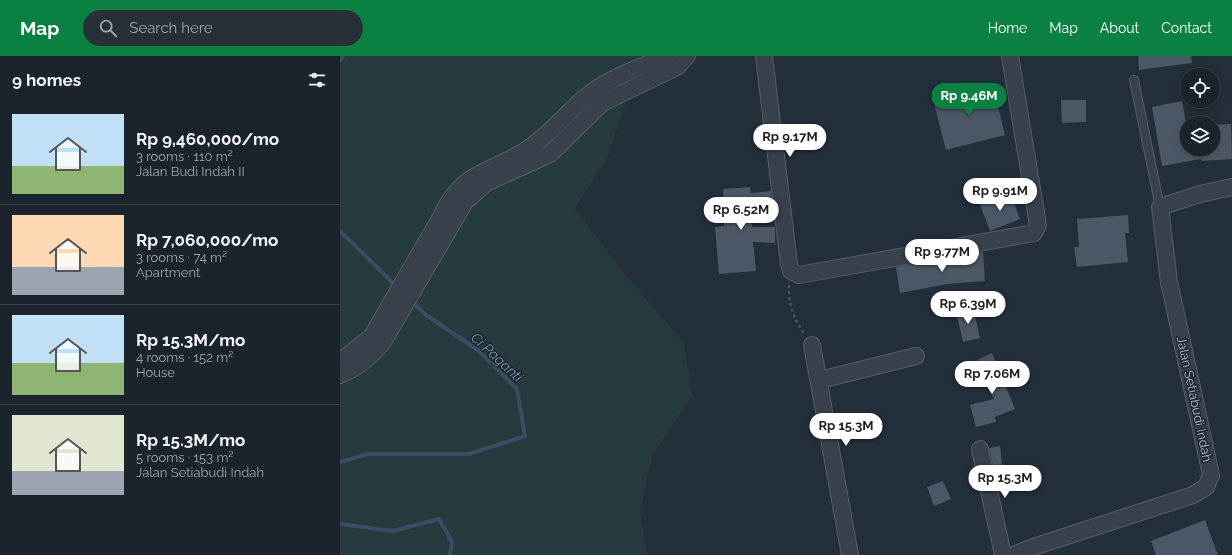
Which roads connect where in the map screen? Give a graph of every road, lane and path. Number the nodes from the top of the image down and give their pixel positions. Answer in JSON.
{"nodes":[{"id":1,"x":667,"y":56,"type":"edge"},
{"id":2,"x":687,"y":56,"type":"edge"},
{"id":3,"x":764,"y":56,"type":"edge"},
{"id":4,"x":1010,"y":56,"type":"edge"},
{"id":5,"x":1134,"y":80,"type":"dead end"},
{"id":6,"x":1232,"y":187,"type":"edge"},
{"id":7,"x":1160,"y":207,"type":"junction"},
{"id":8,"x":450,"y":215,"type":"junction"},
{"id":9,"x":791,"y":271,"type":"junction"},
{"id":10,"x":377,"y":339,"type":"junction"},
{"id":11,"x":812,"y":345,"type":"joint"},
{"id":12,"x":916,"y":356,"type":"dead end"},
{"id":13,"x":340,"y":360,"type":"edge"},
{"id":14,"x":340,"y":375,"type":"edge"},
{"id":15,"x":820,"y":380,"type":"junction"},
{"id":16,"x":980,"y":449,"type":"dead end"},
{"id":17,"x":850,"y":555,"type":"edge"},
{"id":18,"x":1003,"y":555,"type":"edge"},
{"id":19,"x":1014,"y":555,"type":"edge"}],
"edges":[{"from":1,"to":8,"type":"street"},
{"from":2,"to":8,"type":"street"},
{"from":3,"to":9,"type":"street"},
{"from":4,"to":9,"type":"street"},
{"from":5,"to":7,"type":"lane"},
{"from":6,"to":7,"type":"street"},
{"from":7,"to":19,"type":"street","name":"Jalan Setiabudi Indah"},
{"from":8,"to":10,"type":"street"},
{"from":9,"to":11,"type":"path"},
{"from":10,"to":13,"type":"street"},
{"from":10,"to":14,"type":"street"},
{"from":11,"to":15,"type":"street"},
{"from":12,"to":15,"type":"street"},
{"from":15,"to":17,"type":"street"},
{"from":16,"to":18,"type":"street"}]}
